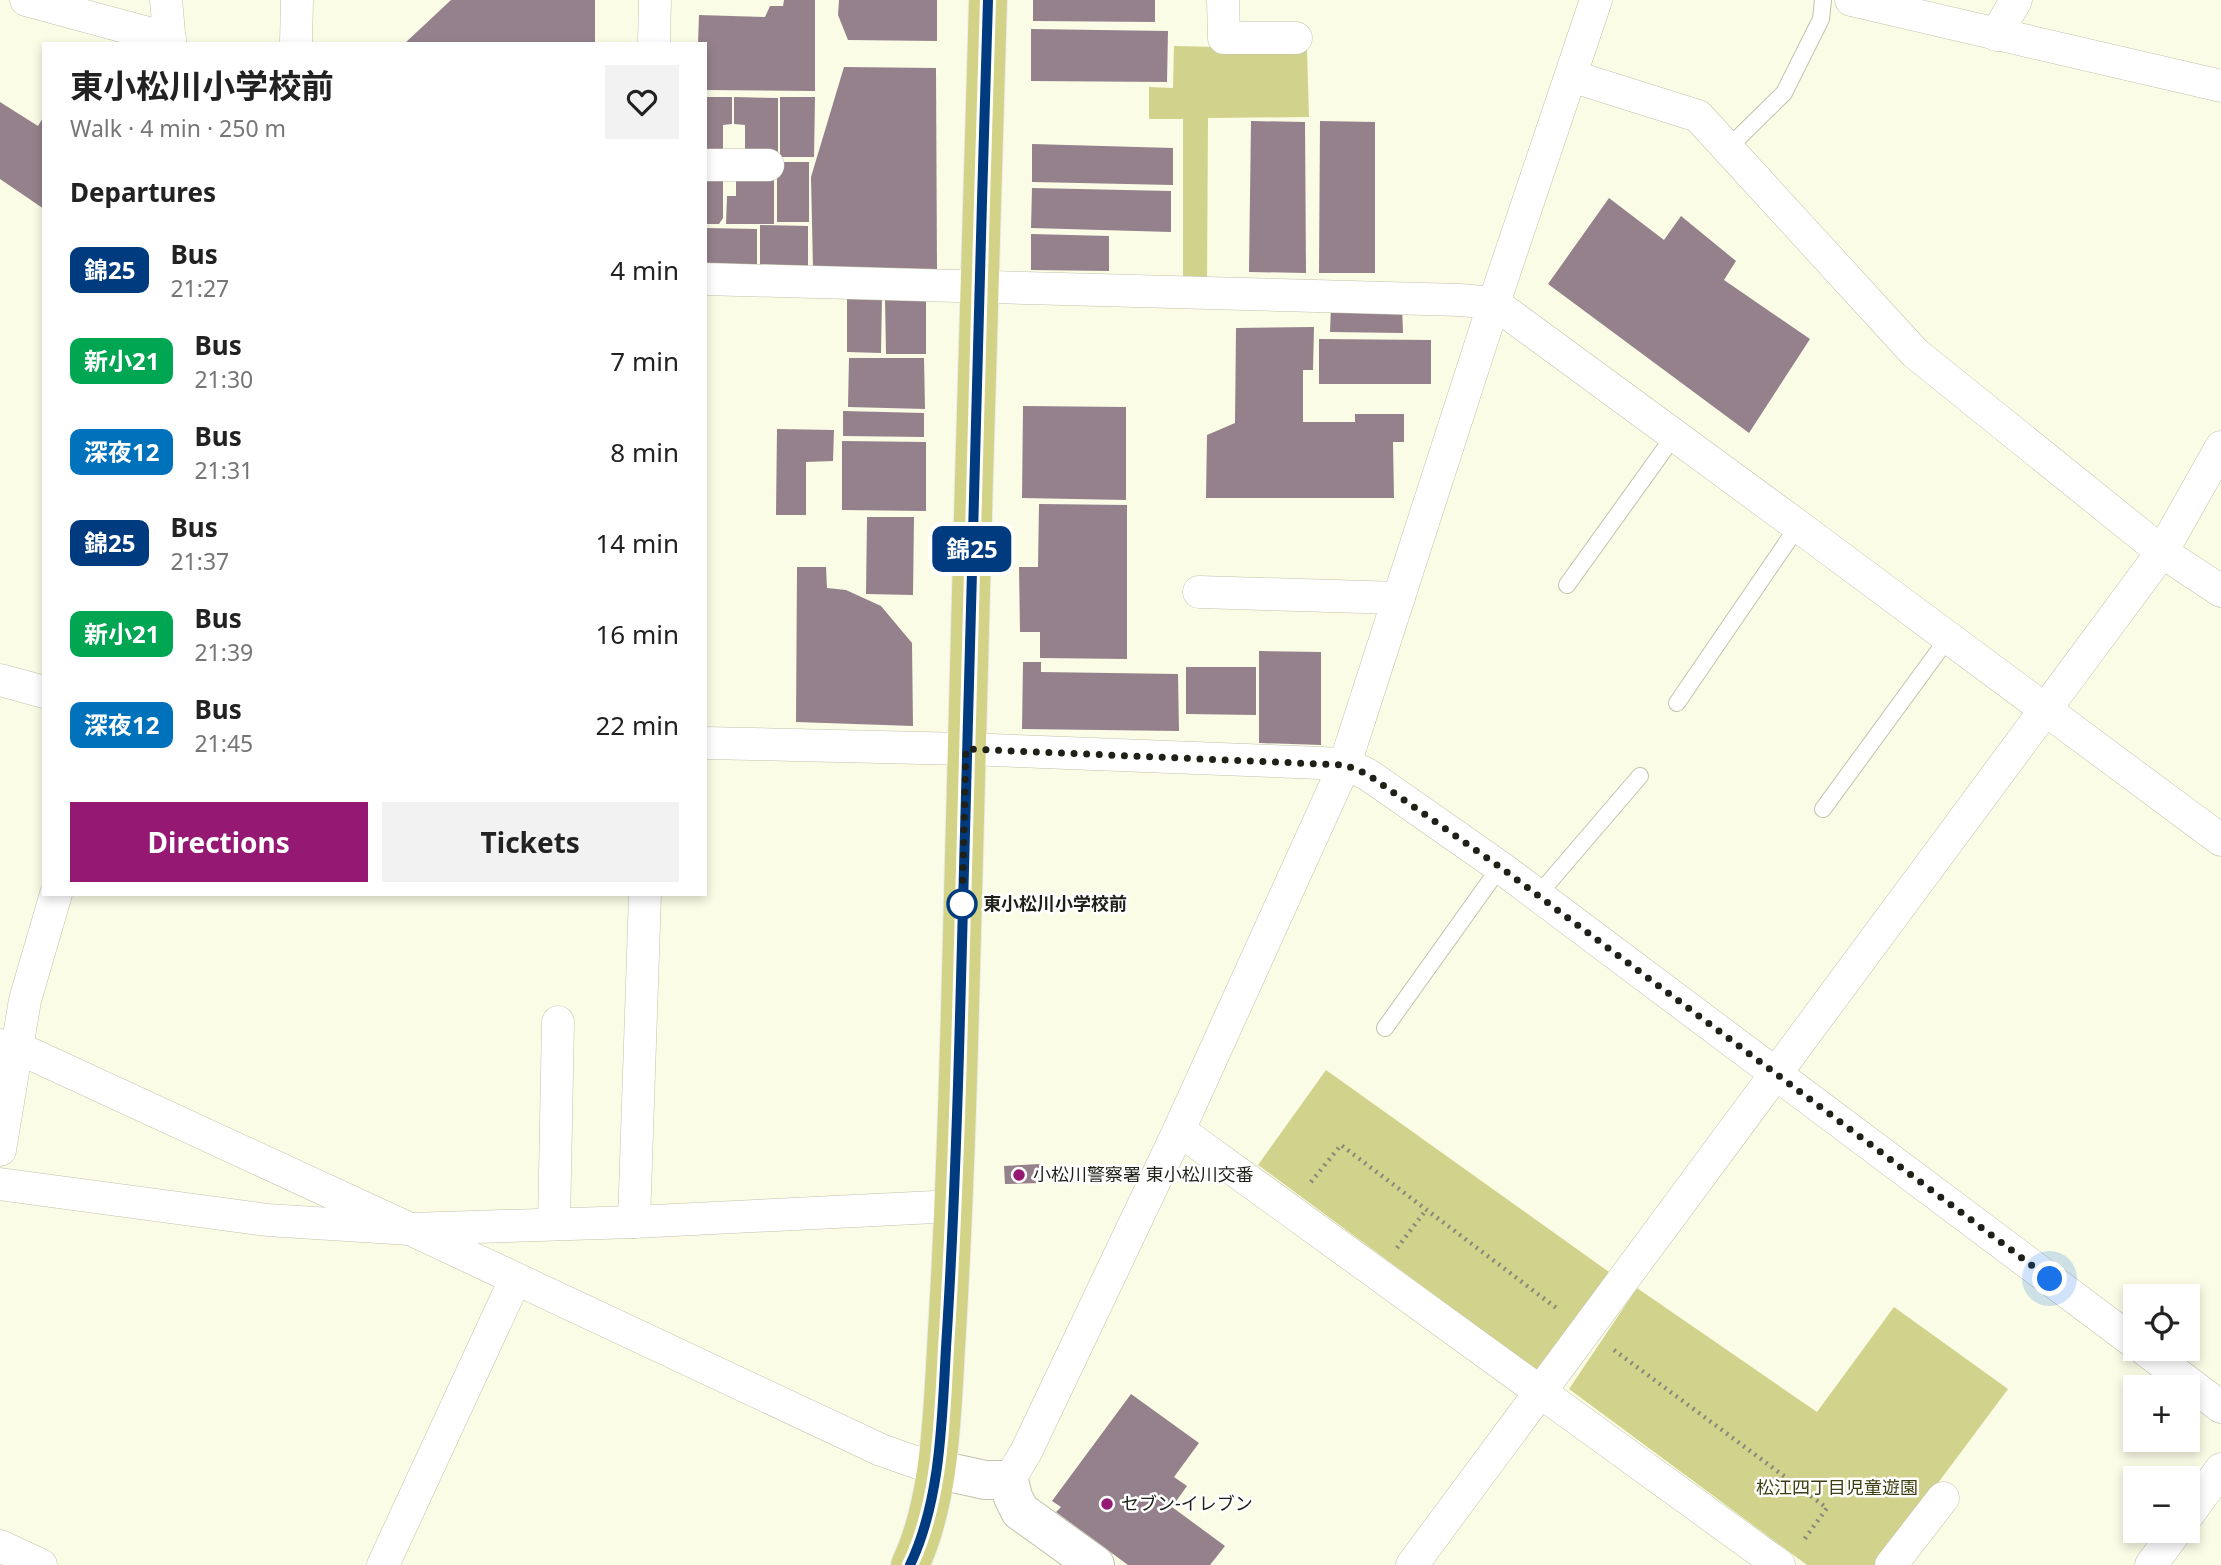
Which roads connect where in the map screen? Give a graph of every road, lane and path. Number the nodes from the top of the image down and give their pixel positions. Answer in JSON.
{"nodes":[{"id":1,"x":26,"y":0,"type":"edge"},
{"id":2,"x":166,"y":0,"type":"edge"},
{"id":3,"x":297,"y":0,"type":"edge"},
{"id":4,"x":655,"y":0,"type":"edge"},
{"id":5,"x":988,"y":0,"type":"edge"},
{"id":6,"x":1223,"y":0,"type":"edge"},
{"id":7,"x":1596,"y":0,"type":"edge"},
{"id":8,"x":1823,"y":0,"type":"edge"},
{"id":9,"x":1851,"y":0,"type":"edge"},
{"id":10,"x":2017,"y":0,"type":"edge"},
{"id":11,"x":1996,"y":35,"type":"junction"},
{"id":12,"x":1296,"y":38,"type":"dead end"},
{"id":13,"x":170,"y":41,"type":"edge"},
{"id":14,"x":296,"y":42,"type":"edge"},
{"id":15,"x":654,"y":42,"type":"edge"},
{"id":16,"x":1571,"y":76,"type":"junction"},
{"id":17,"x":2221,"y":86,"type":"edge"},
{"id":18,"x":1728,"y":148,"type":"junction"},
{"id":19,"x":707,"y":165,"type":"edge"},
{"id":20,"x":768,"y":165,"type":"dead end"},
{"id":21,"x":707,"y":279,"type":"edge"},
{"id":22,"x":980,"y":287,"type":"junction"},
{"id":23,"x":1493,"y":303,"type":"junction"},
{"id":24,"x":1674,"y":436,"type":"junction"},
{"id":25,"x":2221,"y":447,"type":"edge"},
{"id":26,"x":1798,"y":526,"type":"junction"},
{"id":27,"x":2162,"y":552,"type":"junction"},
{"id":28,"x":1567,"y":585,"type":"dead end"},
{"id":29,"x":1199,"y":592,"type":"dead end"},
{"id":30,"x":2221,"y":592,"type":"edge"},
{"id":31,"x":1399,"y":598,"type":"junction"},
{"id":32,"x":1948,"y":638,"type":"junction"},
{"id":33,"x":0,"y":680,"type":"edge"},
{"id":34,"x":42,"y":691,"type":"edge"},
{"id":35,"x":1677,"y":703,"type":"dead end"},
{"id":36,"x":2046,"y":710,"type":"junction"},
{"id":37,"x":707,"y":743,"type":"edge"},
{"id":38,"x":966,"y":749,"type":"junction"},
{"id":39,"x":1345,"y":765,"type":"junction"},
{"id":40,"x":1640,"y":776,"type":"dead end"},
{"id":41,"x":1823,"y":808,"type":"dead end"},
{"id":42,"x":2221,"y":840,"type":"edge"},
{"id":43,"x":1500,"y":867,"type":"junction"},
{"id":44,"x":1538,"y":895,"type":"junction"},
{"id":45,"x":55,"y":896,"type":"edge"},
{"id":46,"x":645,"y":896,"type":"edge"},
{"id":47,"x":558,"y":1022,"type":"dead end"},
{"id":48,"x":1385,"y":1028,"type":"dead end"},
{"id":49,"x":9,"y":1048,"type":"edge"},
{"id":50,"x":1774,"y":1074,"type":"junction"},
{"id":51,"x":1179,"y":1130,"type":"junction"},
{"id":52,"x":0,"y":1150,"type":"edge"},
{"id":53,"x":0,"y":1184,"type":"edge"},
{"id":54,"x":955,"y":1206,"type":"junction"},
{"id":55,"x":1426,"y":1210,"type":"dead end"},
{"id":56,"x":634,"y":1222,"type":"junction"},
{"id":57,"x":554,"y":1224,"type":"junction"},
{"id":58,"x":410,"y":1229,"type":"junction"},
{"id":59,"x":1377,"y":1273,"type":"junction"},
{"id":60,"x":515,"y":1280,"type":"junction"},
{"id":61,"x":2123,"y":1334,"type":"edge"},
{"id":62,"x":2160,"y":1361,"type":"edge"},
{"id":63,"x":1540,"y":1391,"type":"junction"},
{"id":64,"x":2221,"y":1407,"type":"edge"},
{"id":65,"x":936,"y":1469,"type":"junction"},
{"id":66,"x":2221,"y":1469,"type":"edge"},
{"id":67,"x":1009,"y":1480,"type":"junction"},
{"id":68,"x":1943,"y":1498,"type":"dead end"},
{"id":69,"x":2200,"y":1498,"type":"edge"},
{"id":70,"x":2167,"y":1543,"type":"edge"},
{"id":71,"x":0,"y":1546,"type":"edge"},
{"id":72,"x":41,"y":1565,"type":"edge"},
{"id":73,"x":383,"y":1565,"type":"edge"},
{"id":74,"x":910,"y":1565,"type":"edge"},
{"id":75,"x":1094,"y":1565,"type":"edge"},
{"id":76,"x":1412,"y":1565,"type":"edge"},
{"id":77,"x":1779,"y":1565,"type":"edge"},
{"id":78,"x":1892,"y":1565,"type":"edge"},
{"id":79,"x":2151,"y":1565,"type":"edge"}],
"edges":[{"from":1,"to":13,"type":"street"},
{"from":2,"to":13,"type":"street"},
{"from":3,"to":14,"type":"street"},
{"from":4,"to":15,"type":"street"},
{"from":5,"to":22,"type":"main road"},
{"from":6,"to":12,"type":"street"},
{"from":7,"to":16,"type":"street"},
{"from":8,"to":18,"type":"lane"},
{"from":9,"to":11,"type":"street"},
{"from":10,"to":11,"type":"street"},
{"from":11,"to":17,"type":"street"},
{"from":16,"to":18,"type":"street"},
{"from":16,"to":23,"type":"street"},
{"from":18,"to":27,"type":"street"},
{"from":19,"to":20,"type":"street"},
{"from":21,"to":22,"type":"street"},
{"from":22,"to":23,"type":"street"},
{"from":22,"to":38,"type":"main road"},
{"from":23,"to":24,"type":"street"},
{"from":23,"to":31,"type":"street"},
{"from":24,"to":26,"type":"street"},
{"from":24,"to":28,"type":"lane"},
{"from":25,"to":27,"type":"street"},
{"from":26,"to":32,"type":"street"},
{"from":26,"to":35,"type":"lane"},
{"from":27,"to":30,"type":"street"},
{"from":27,"to":36,"type":"street"},
{"from":29,"to":31,"type":"street"},
{"from":31,"to":39,"type":"street"},
{"from":32,"to":36,"type":"street"},
{"from":32,"to":41,"type":"lane"},
{"from":33,"to":34,"type":"street"},
{"from":36,"to":42,"type":"street"},
{"from":36,"to":50,"type":"street"},
{"from":37,"to":38,"type":"street"},
{"from":38,"to":39,"type":"street"},
{"from":38,"to":54,"type":"main road"},
{"from":39,"to":43,"type":"street"},
{"from":39,"to":51,"type":"street"},
{"from":40,"to":44,"type":"lane"},
{"from":43,"to":44,"type":"street"},
{"from":43,"to":48,"type":"lane"},
{"from":44,"to":50,"type":"street"},
{"from":45,"to":49,"type":"street"},
{"from":46,"to":56,"type":"street"},
{"from":47,"to":57,"type":"street"},
{"from":49,"to":52,"type":"street"},
{"from":49,"to":58,"type":"street"},
{"from":50,"to":61,"type":"street"},
{"from":50,"to":63,"type":"street"},
{"from":51,"to":59,"type":"street"},
{"from":51,"to":67,"type":"street"},
{"from":53,"to":58,"type":"street"},
{"from":54,"to":56,"type":"street"},
{"from":54,"to":65,"type":"main road"},
{"from":55,"to":59,"type":"path"},
{"from":56,"to":57,"type":"street"},
{"from":57,"to":58,"type":"street"},
{"from":58,"to":60,"type":"street"},
{"from":59,"to":63,"type":"street"},
{"from":60,"to":65,"type":"street"},
{"from":60,"to":73,"type":"street"},
{"from":62,"to":64,"type":"street"},
{"from":63,"to":76,"type":"street"},
{"from":63,"to":77,"type":"street"},
{"from":65,"to":67,"type":"street"},
{"from":65,"to":74,"type":"main road"},
{"from":66,"to":69,"type":"street"},
{"from":67,"to":75,"type":"street"},
{"from":68,"to":78,"type":"street"},
{"from":70,"to":79,"type":"street"},
{"from":71,"to":72,"type":"street"}]}
